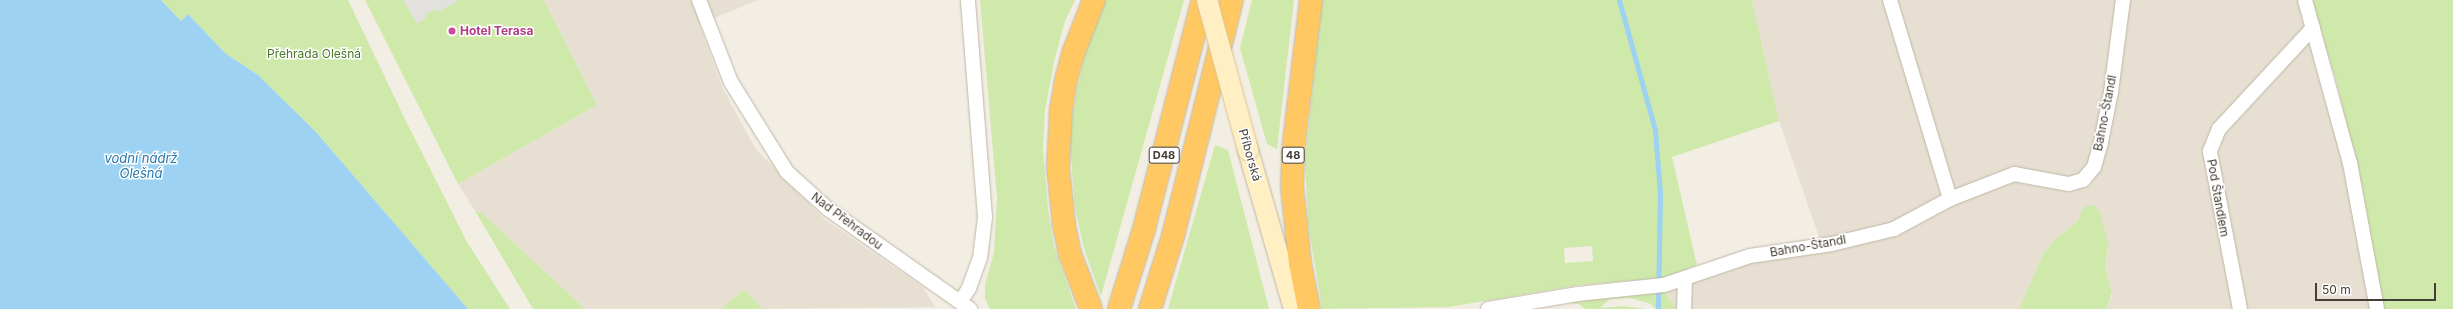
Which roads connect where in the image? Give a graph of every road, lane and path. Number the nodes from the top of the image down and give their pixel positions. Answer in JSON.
{"nodes":[{"id":1,"x":699,"y":0,"type":"edge"},
{"id":2,"x":968,"y":0,"type":"edge"},
{"id":3,"x":1094,"y":0,"type":"edge"},
{"id":4,"x":1203,"y":0,"type":"edge"},
{"id":5,"x":1207,"y":0,"type":"edge"},
{"id":6,"x":1232,"y":0,"type":"edge"},
{"id":7,"x":1311,"y":0,"type":"edge"},
{"id":8,"x":1890,"y":0,"type":"edge"},
{"id":9,"x":2122,"y":0,"type":"edge"},
{"id":10,"x":2305,"y":0,"type":"edge"},
{"id":11,"x":2313,"y":28,"type":"junction"},
{"id":12,"x":1950,"y":199,"type":"junction"},
{"id":13,"x":1685,"y":278,"type":"junction"},
{"id":14,"x":965,"y":305,"type":"edge"},
{"id":15,"x":1091,"y":309,"type":"edge"},
{"id":16,"x":1119,"y":309,"type":"edge"},
{"id":17,"x":1150,"y":309,"type":"edge"},
{"id":18,"x":1294,"y":309,"type":"edge"},
{"id":19,"x":1309,"y":309,"type":"edge"},
{"id":20,"x":1488,"y":309,"type":"edge"},
{"id":21,"x":1684,"y":309,"type":"edge"},
{"id":22,"x":2240,"y":309,"type":"edge"},
{"id":23,"x":2377,"y":309,"type":"edge"}],
"edges":[{"from":1,"to":14,"type":"street","name":"Nad Přehradou"},
{"from":2,"to":14,"type":"street"},
{"from":3,"to":15,"type":"highway"},
{"from":4,"to":16,"type":"highway","number":"D48"},
{"from":5,"to":18,"type":"main road","name":"Příborská","bridge":true},
{"from":6,"to":17,"type":"highway","number":"D48"},
{"from":7,"to":19,"type":"highway","number":"48"},
{"from":8,"to":12,"type":"street"},
{"from":9,"to":12,"type":"street","name":"Bahno-Štandl"},
{"from":10,"to":11,"type":"street"},
{"from":11,"to":22,"type":"street","name":"Pod Štandlem"},
{"from":11,"to":23,"type":"street"},
{"from":12,"to":13,"type":"street","name":"Bahno-Štandl"},
{"from":13,"to":20,"type":"street","name":"Bahno-Štandl"},
{"from":13,"to":21,"type":"street"}]}
